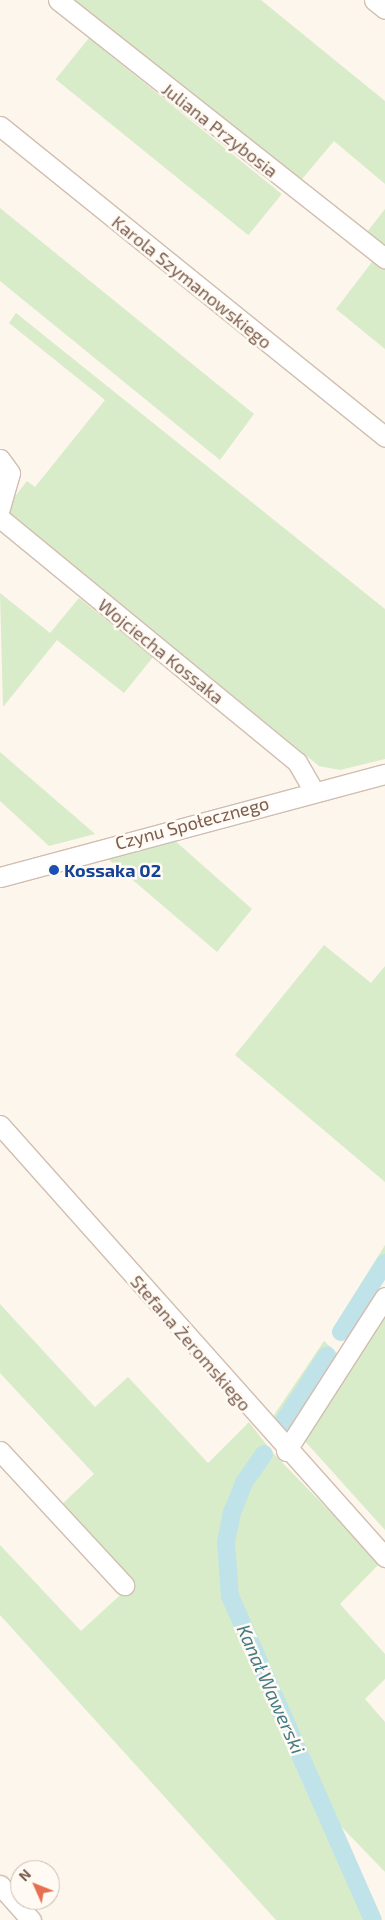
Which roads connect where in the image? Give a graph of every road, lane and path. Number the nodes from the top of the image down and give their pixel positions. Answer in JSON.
{"nodes":[{"id":1,"x":58,"y":0,"type":"edge"},
{"id":2,"x":374,"y":0,"type":"edge"},
{"id":3,"x":385,"y":9,"type":"edge"},
{"id":4,"x":0,"y":126,"type":"edge"},
{"id":5,"x":385,"y":258,"type":"edge"},
{"id":6,"x":385,"y":437,"type":"edge"},
{"id":7,"x":0,"y":459,"type":"edge"},
{"id":8,"x":0,"y":509,"type":"edge"},
{"id":9,"x":0,"y":518,"type":"edge"},
{"id":10,"x":385,"y":774,"type":"edge"},
{"id":11,"x":314,"y":791,"type":"junction"},
{"id":12,"x":0,"y":877,"type":"edge"},
{"id":13,"x":0,"y":1125,"type":"edge"},
{"id":14,"x":385,"y":1297,"type":"edge"},
{"id":15,"x":286,"y":1450,"type":"junction"},
{"id":16,"x":0,"y":1451,"type":"edge"},
{"id":17,"x":385,"y":1557,"type":"edge"},
{"id":18,"x":124,"y":1586,"type":"dead end"},
{"id":19,"x":0,"y":1885,"type":"edge"},
{"id":20,"x":31,"y":1920,"type":"edge"}],
"edges":[{"from":1,"to":5,"type":"street","name":"Juliana Przybosia"},
{"from":2,"to":3,"type":"street"},
{"from":4,"to":6,"type":"street","name":"Karola Szymanowskiego"},
{"from":7,"to":8,"type":"street"},
{"from":9,"to":11,"type":"street","name":"Wojciecha Kossaka"},
{"from":10,"to":11,"type":"street","name":"Czynu Społecznego"},
{"from":11,"to":12,"type":"street","name":"Czynu Społecznego"},
{"from":13,"to":15,"type":"street","name":"Stefana Żeromskiego"},
{"from":14,"to":15,"type":"street"},
{"from":15,"to":17,"type":"street","name":"Stefana Żeromskiego"},
{"from":16,"to":18,"type":"street"},
{"from":19,"to":20,"type":"street"}]}
